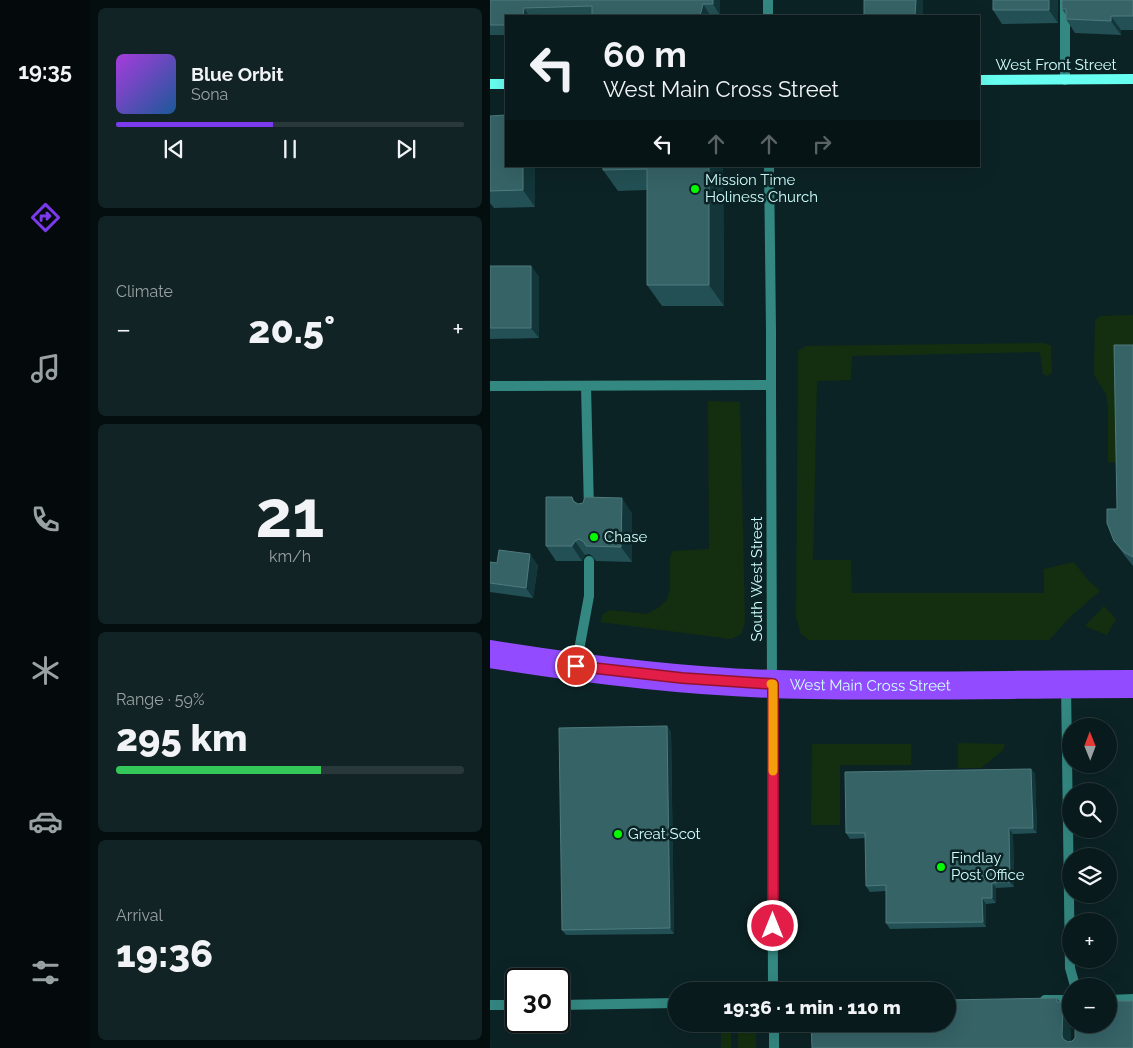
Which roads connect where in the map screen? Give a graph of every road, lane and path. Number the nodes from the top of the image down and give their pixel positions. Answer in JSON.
{"nodes":[{"id":1,"x":768,"y":0,"type":"edge"},
{"id":2,"x":1065,"y":0,"type":"edge"},
{"id":3,"x":768,"y":15,"type":"edge"},
{"id":4,"x":1133,"y":79,"type":"edge"},
{"id":5,"x":980,"y":80,"type":"edge"},
{"id":6,"x":1065,"y":80,"type":"junction"},
{"id":7,"x":490,"y":84,"type":"edge"},
{"id":8,"x":505,"y":84,"type":"edge"},
{"id":9,"x":770,"y":167,"type":"edge"},
{"id":10,"x":771,"y":385,"type":"junction"},
{"id":11,"x":490,"y":386,"type":"edge"},
{"id":12,"x":586,"y":386,"type":"junction"},
{"id":13,"x":589,"y":512,"type":"edge"},
{"id":14,"x":589,"y":561,"type":"edge"},
{"id":15,"x":490,"y":654,"type":"edge"},
{"id":16,"x":576,"y":666,"type":"junction"},
{"id":17,"x":773,"y":684,"type":"junction"},
{"id":18,"x":1066,"y":684,"type":"junction"},
{"id":19,"x":1133,"y":684,"type":"edge"},
{"id":20,"x":1073,"y":978,"type":"edge"},
{"id":21,"x":774,"y":982,"type":"edge"},
{"id":22,"x":1033,"y":1000,"type":"edge"},
{"id":23,"x":1062,"y":1000,"type":"edge"},
{"id":24,"x":1117,"y":1000,"type":"edge"},
{"id":25,"x":1133,"y":1000,"type":"edge"},
{"id":26,"x":668,"y":1003,"type":"edge"},
{"id":27,"x":490,"y":1005,"type":"edge"},
{"id":28,"x":570,"y":1005,"type":"edge"},
{"id":29,"x":505,"y":1006,"type":"edge"},
{"id":30,"x":774,"y":1032,"type":"edge"},
{"id":31,"x":774,"y":1048,"type":"edge"}],
"edges":[{"from":1,"to":3,"type":"street"},
{"from":2,"to":6,"type":"street"},
{"from":4,"to":6,"type":"street","name":"West Front Street"},
{"from":5,"to":6,"type":"street","name":"West Front Street"},
{"from":7,"to":8,"type":"street"},
{"from":9,"to":10,"type":"street","name":"South West Street"},
{"from":10,"to":12,"type":"street"},
{"from":10,"to":17,"type":"street","name":"South West Street"},
{"from":11,"to":12,"type":"street"},
{"from":12,"to":13,"type":"street"},
{"from":14,"to":16,"type":"street"},
{"from":15,"to":16,"type":"highway","name":"West Main Cross Street"},
{"from":16,"to":17,"type":"highway","name":"West Main Cross Street"},
{"from":17,"to":18,"type":"highway","name":"West Main Cross Street"},
{"from":17,"to":21,"type":"street","name":"South West Street"},
{"from":18,"to":19,"type":"highway","name":"West Main Cross Street"},
{"from":18,"to":20,"type":"street"},
{"from":22,"to":23,"type":"street"},
{"from":24,"to":25,"type":"street"},
{"from":26,"to":28,"type":"street"},
{"from":27,"to":29,"type":"street"},
{"from":30,"to":31,"type":"street"}]}
